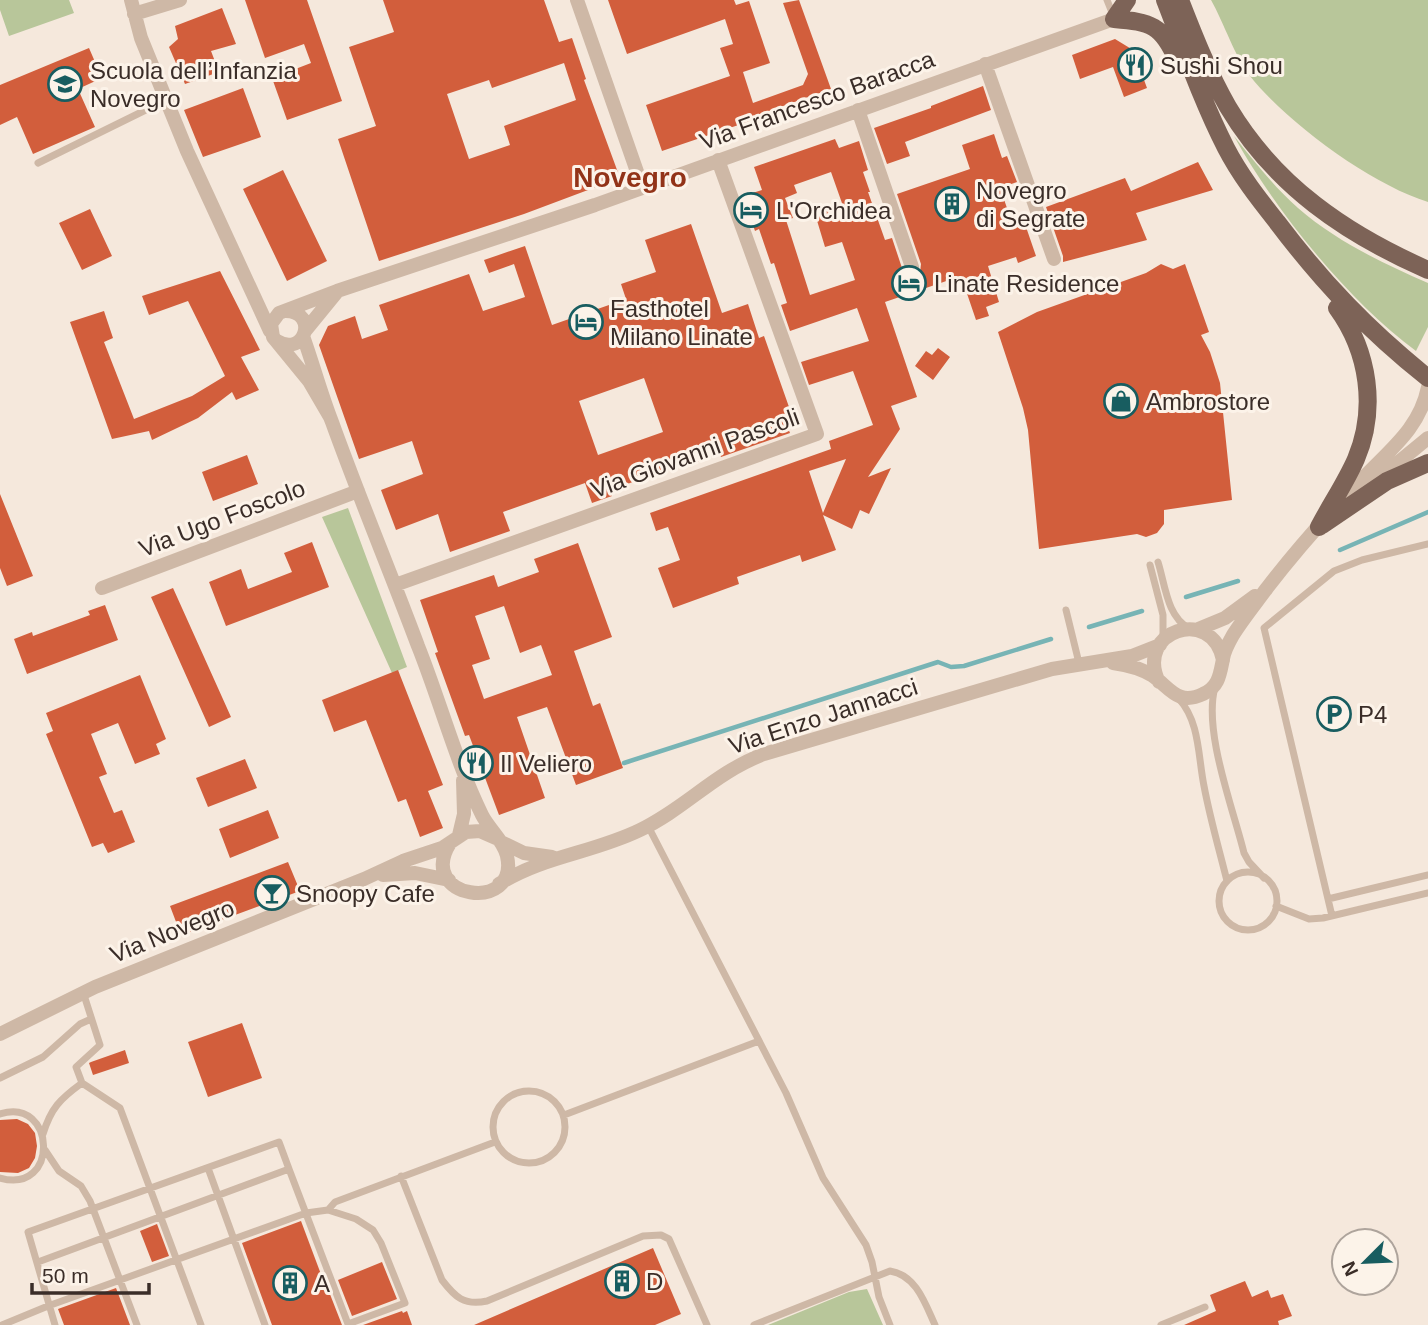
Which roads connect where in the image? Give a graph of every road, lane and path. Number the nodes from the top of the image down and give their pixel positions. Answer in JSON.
{"nodes":[{"id":1,"x":180,"y":0,"type":"edge"},
{"id":2,"x":577,"y":0,"type":"edge"},
{"id":3,"x":1107,"y":0,"type":"edge"},
{"id":4,"x":1127,"y":0,"type":"edge"},
{"id":5,"x":1166,"y":0,"type":"edge"},
{"id":6,"x":1180,"y":0,"type":"edge"},
{"id":7,"x":132,"y":7,"type":"edge"},
{"id":8,"x":1114,"y":19,"type":"junction"},
{"id":9,"x":985,"y":64,"type":"junction"},
{"id":10,"x":166,"y":100,"type":"junction"},
{"id":11,"x":858,"y":110,"type":"junction"},
{"id":12,"x":1226,"y":148,"type":"junction"},
{"id":13,"x":719,"y":160,"type":"junction"},
{"id":14,"x":38,"y":163,"type":"dead end"},
{"id":15,"x":642,"y":186,"type":"junction"},
{"id":16,"x":1294,"y":245,"type":"junction"},
{"id":17,"x":1387,"y":252,"type":"junction"},
{"id":18,"x":1054,"y":259,"type":"dead end"},
{"id":19,"x":1428,"y":261,"type":"edge"},
{"id":20,"x":238,"y":262,"type":"junction"},
{"id":21,"x":912,"y":267,"type":"dead end"},
{"id":22,"x":1428,"y":270,"type":"edge"},
{"id":23,"x":337,"y":292,"type":"junction"},
{"id":24,"x":283,"y":312,"type":"junction"},
{"id":25,"x":304,"y":333,"type":"junction"},
{"id":26,"x":274,"y":338,"type":"junction"},
{"id":27,"x":1428,"y":378,"type":"edge"},
{"id":28,"x":1428,"y":387,"type":"edge"},
{"id":29,"x":330,"y":417,"type":"junction"},
{"id":30,"x":1428,"y":439,"type":"edge"},
{"id":31,"x":1428,"y":463,"type":"edge"},
{"id":32,"x":358,"y":491,"type":"junction"},
{"id":33,"x":1319,"y":527,"type":"junction"},
{"id":34,"x":1428,"y":544,"type":"edge"},
{"id":35,"x":1158,"y":562,"type":"dead end"},
{"id":36,"x":1150,"y":565,"type":"dead end"},
{"id":37,"x":395,"y":585,"type":"junction"},
{"id":38,"x":102,"y":587,"type":"dead end"},
{"id":39,"x":1268,"y":587,"type":"junction"},
{"id":40,"x":1066,"y":610,"type":"dead end"},
{"id":41,"x":1195,"y":629,"type":"junction"},
{"id":42,"x":1161,"y":642,"type":"junction"},
{"id":43,"x":1101,"y":660,"type":"junction"},
{"id":44,"x":1223,"y":660,"type":"junction"},
{"id":45,"x":1079,"y":663,"type":"junction"},
{"id":46,"x":1160,"y":682,"type":"junction"},
{"id":47,"x":1216,"y":684,"type":"junction"},
{"id":48,"x":1177,"y":695,"type":"junction"},
{"id":49,"x":460,"y":758,"type":"junction"},
{"id":50,"x":648,"y":826,"type":"junction"},
{"id":51,"x":455,"y":839,"type":"junction"},
{"id":52,"x":498,"y":840,"type":"junction"},
{"id":53,"x":557,"y":857,"type":"junction"},
{"id":54,"x":1428,"y":875,"type":"edge"},
{"id":55,"x":1264,"y":878,"type":"junction"},
{"id":56,"x":364,"y":879,"type":"junction"},
{"id":57,"x":449,"y":880,"type":"junction"},
{"id":58,"x":1227,"y":881,"type":"junction"},
{"id":59,"x":499,"y":884,"type":"junction"},
{"id":60,"x":1428,"y":893,"type":"edge"},
{"id":61,"x":1328,"y":899,"type":"junction"},
{"id":62,"x":1276,"y":906,"type":"junction"},
{"id":63,"x":1332,"y":916,"type":"junction"},
{"id":64,"x":83,"y":992,"type":"junction"},
{"id":65,"x":91,"y":1019,"type":"junction"},
{"id":66,"x":0,"y":1034,"type":"edge"},
{"id":67,"x":759,"y":1041,"type":"junction"},
{"id":68,"x":0,"y":1078,"type":"edge"},
{"id":69,"x":82,"y":1083,"type":"junction"},
{"id":70,"x":0,"y":1115,"type":"edge"},
{"id":71,"x":564,"y":1115,"type":"junction"},
{"id":72,"x":43,"y":1134,"type":"junction"},
{"id":73,"x":495,"y":1142,"type":"junction"},
{"id":74,"x":45,"y":1150,"type":"junction"},
{"id":75,"x":208,"y":1168,"type":"junction"},
{"id":76,"x":289,"y":1169,"type":"junction"},
{"id":77,"x":401,"y":1176,"type":"junction"},
{"id":78,"x":0,"y":1178,"type":"edge"},
{"id":79,"x":151,"y":1189,"type":"junction"},
{"id":80,"x":218,"y":1195,"type":"junction"},
{"id":81,"x":93,"y":1209,"type":"junction"},
{"id":82,"x":328,"y":1210,"type":"junction"},
{"id":83,"x":306,"y":1213,"type":"junction"},
{"id":84,"x":162,"y":1216,"type":"junction"},
{"id":85,"x":105,"y":1237,"type":"junction"},
{"id":86,"x":234,"y":1239,"type":"junction"},
{"id":87,"x":177,"y":1259,"type":"junction"},
{"id":88,"x":38,"y":1262,"type":"junction"},
{"id":89,"x":876,"y":1277,"type":"junction"},
{"id":90,"x":120,"y":1280,"type":"junction"},
{"id":91,"x":48,"y":1306,"type":"junction"},
{"id":92,"x":1205,"y":1307,"type":"dead end"},
{"id":93,"x":2,"y":1325,"type":"edge"},
{"id":94,"x":55,"y":1325,"type":"edge"},
{"id":95,"x":137,"y":1325,"type":"edge"},
{"id":96,"x":201,"y":1325,"type":"edge"},
{"id":97,"x":265,"y":1325,"type":"edge"},
{"id":98,"x":707,"y":1325,"type":"edge"},
{"id":99,"x":754,"y":1325,"type":"edge"},
{"id":100,"x":890,"y":1325,"type":"edge"},
{"id":101,"x":935,"y":1325,"type":"edge"},
{"id":102,"x":1161,"y":1325,"type":"edge"}],
"edges":[{"from":1,"to":7,"type":"street"},
{"from":2,"to":15,"type":"street"},
{"from":3,"to":8,"type":"lane"},
{"from":4,"to":8,"type":"main road"},
{"from":5,"to":12,"type":"main road"},
{"from":6,"to":17,"type":"main road"},
{"from":7,"to":10,"type":"street"},
{"from":8,"to":9,"type":"street","name":"Via Francesco Baracca"},
{"from":8,"to":12,"type":"main road"},
{"from":9,"to":11,"type":"street","name":"Via Francesco Baracca"},
{"from":9,"to":18,"type":"street"},
{"from":10,"to":14,"type":"lane"},
{"from":10,"to":20,"type":"street"},
{"from":11,"to":13,"type":"street","name":"Via Francesco Baracca"},
{"from":11,"to":21,"type":"street"},
{"from":12,"to":16,"type":"main road"},
{"from":13,"to":15,"type":"street","name":"Via Francesco Baracca"},
{"from":13,"to":37,"type":"street","name":"Via Giovanni Pascoli"},
{"from":15,"to":23,"type":"street","name":"Via Francesco Baracca"},
{"from":16,"to":27,"type":"main road"},
{"from":16,"to":33,"type":"main road"},
{"from":17,"to":19,"type":"main road"},
{"from":17,"to":22,"type":"main road"},
{"from":20,"to":24,"type":"street"},
{"from":20,"to":26,"type":"street"},
{"from":23,"to":24,"type":"street","name":"Via Francesco Baracca"},
{"from":23,"to":25,"type":"street"},
{"from":24,"to":25,"type":"street"},
{"from":24,"to":26,"type":"street"},
{"from":25,"to":26,"type":"street"},
{"from":25,"to":29,"type":"street"},
{"from":26,"to":29,"type":"street"},
{"from":28,"to":33,"type":"street","name":"Via Enzo Jannacci"},
{"from":29,"to":32,"type":"street"},
{"from":30,"to":33,"type":"street","name":"Via Enzo Jannacci"},
{"from":31,"to":33,"type":"main road"},
{"from":32,"to":37,"type":"street"},
{"from":32,"to":38,"type":"street","name":"Via Ugo Foscolo"},
{"from":33,"to":39,"type":"street","name":"Via Enzo Jannacci"},
{"from":34,"to":61,"type":"lane"},
{"from":35,"to":41,"type":"lane"},
{"from":36,"to":42,"type":"lane"},
{"from":37,"to":49,"type":"street"},
{"from":39,"to":41,"type":"street","name":"Via Enzo Jannacci"},
{"from":39,"to":44,"type":"street","name":"Via Enzo Jannacci"},
{"from":40,"to":45,"type":"lane"},
{"from":41,"to":42,"type":"street","name":"Via Enzo Jannacci"},
{"from":41,"to":44,"type":"street"},
{"from":42,"to":43,"type":"street","name":"Via Enzo Jannacci"},
{"from":42,"to":46,"type":"street"},
{"from":43,"to":45,"type":"street","name":"Via Enzo Jannacci"},
{"from":43,"to":46,"type":"street","name":"Via Enzo Jannacci"},
{"from":44,"to":47,"type":"street","name":"Via Enzo Jannacci"},
{"from":45,"to":50,"type":"street","name":"Via Enzo Jannacci"},
{"from":46,"to":48,"type":"street","name":"Via Enzo Jannacci"},
{"from":47,"to":48,"type":"street"},
{"from":47,"to":55,"type":"lane"},
{"from":48,"to":58,"type":"lane"},
{"from":49,"to":51,"type":"street"},
{"from":49,"to":52,"type":"street"},
{"from":50,"to":53,"type":"street","name":"Via Enzo Jannacci"},
{"from":50,"to":67,"type":"lane"},
{"from":51,"to":52,"type":"street","name":"Via Novegro"},
{"from":51,"to":56,"type":"street","name":"Via Novegro"},
{"from":51,"to":57,"type":"street"},
{"from":52,"to":53,"type":"street","name":"Via Novegro"},
{"from":52,"to":59,"type":"street"},
{"from":53,"to":59,"type":"street","name":"Via Enzo Jannacci"},
{"from":54,"to":61,"type":"lane"},
{"from":55,"to":58,"type":"lane"},
{"from":55,"to":62,"type":"lane"},
{"from":56,"to":57,"type":"street","name":"Via Novegro"},
{"from":56,"to":64,"type":"street","name":"Via Novegro"},
{"from":57,"to":59,"type":"street","name":"Via Novegro"},
{"from":58,"to":62,"type":"lane"},
{"from":60,"to":63,"type":"lane"},
{"from":61,"to":63,"type":"lane"},
{"from":62,"to":63,"type":"lane"},
{"from":64,"to":65,"type":"lane"},
{"from":64,"to":66,"type":"street","name":"Via Novegro"},
{"from":65,"to":68,"type":"lane"},
{"from":65,"to":69,"type":"lane"},
{"from":67,"to":71,"type":"lane"},
{"from":67,"to":89,"type":"lane"},
{"from":69,"to":72,"type":"lane"},
{"from":69,"to":79,"type":"lane"},
{"from":70,"to":72,"type":"lane"},
{"from":71,"to":73,"type":"lane"},
{"from":71,"to":73,"type":"lane"},
{"from":72,"to":74,"type":"lane"},
{"from":73,"to":77,"type":"lane"},
{"from":74,"to":78,"type":"lane"},
{"from":74,"to":81,"type":"lane"},
{"from":75,"to":76,"type":"lane"},
{"from":75,"to":79,"type":"lane"},
{"from":75,"to":80,"type":"lane"},
{"from":76,"to":80,"type":"lane"},
{"from":76,"to":83,"type":"lane"},
{"from":77,"to":82,"type":"lane"},
{"from":77,"to":98,"type":"lane"},
{"from":79,"to":81,"type":"lane"},
{"from":79,"to":84,"type":"lane"},
{"from":80,"to":84,"type":"lane"},
{"from":80,"to":86,"type":"lane"},
{"from":81,"to":85,"type":"lane"},
{"from":81,"to":88,"type":"lane"},
{"from":82,"to":83,"type":"lane"},
{"from":82,"to":83,"type":"lane"},
{"from":83,"to":86,"type":"lane"},
{"from":84,"to":85,"type":"lane"},
{"from":84,"to":87,"type":"lane"},
{"from":85,"to":88,"type":"lane"},
{"from":85,"to":90,"type":"lane"},
{"from":86,"to":87,"type":"lane"},
{"from":86,"to":97,"type":"lane"},
{"from":87,"to":90,"type":"lane"},
{"from":87,"to":96,"type":"lane"},
{"from":88,"to":91,"type":"lane"},
{"from":89,"to":99,"type":"lane"},
{"from":89,"to":100,"type":"lane"},
{"from":89,"to":101,"type":"lane"},
{"from":90,"to":91,"type":"lane"},
{"from":90,"to":95,"type":"lane"},
{"from":91,"to":93,"type":"lane"},
{"from":91,"to":94,"type":"lane"},
{"from":92,"to":102,"type":"lane"}]}
